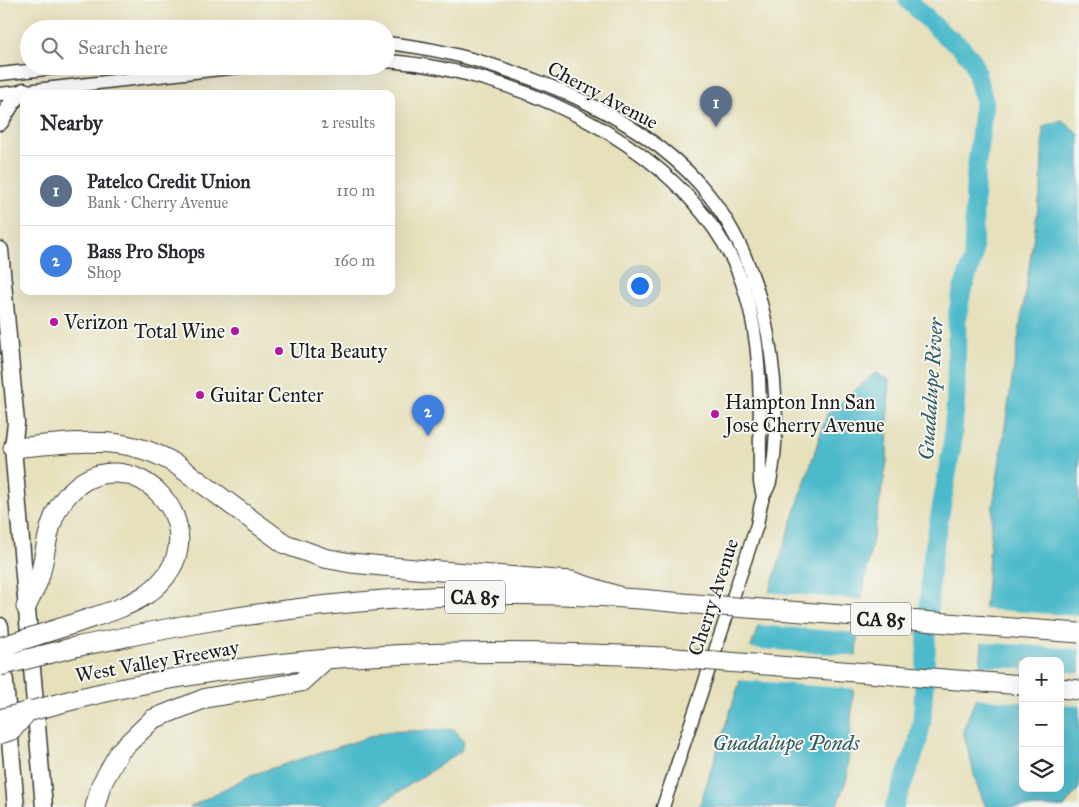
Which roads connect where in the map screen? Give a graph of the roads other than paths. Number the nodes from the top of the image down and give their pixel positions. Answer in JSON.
{"nodes":[{"id":1,"x":395,"y":44,"type":"edge"},
{"id":2,"x":395,"y":62,"type":"edge"},
{"id":3,"x":20,"y":72,"type":"edge"},
{"id":4,"x":0,"y":74,"type":"edge"},
{"id":5,"x":164,"y":75,"type":"edge"},
{"id":6,"x":24,"y":90,"type":"edge"},
{"id":7,"x":20,"y":91,"type":"edge"},
{"id":8,"x":0,"y":94,"type":"edge"},
{"id":9,"x":20,"y":94,"type":"edge"},
{"id":10,"x":0,"y":122,"type":"edge"},
{"id":11,"x":0,"y":250,"type":"edge"},
{"id":12,"x":7,"y":449,"type":"edge"},
{"id":13,"x":763,"y":496,"type":"junction"},
{"id":14,"x":618,"y":596,"type":"junction"},
{"id":15,"x":26,"y":607,"type":"junction"},
{"id":16,"x":0,"y":626,"type":"edge"},
{"id":17,"x":1079,"y":633,"type":"edge"},
{"id":18,"x":0,"y":648,"type":"edge"},
{"id":19,"x":325,"y":660,"type":"junction"},
{"id":20,"x":0,"y":666,"type":"edge"},
{"id":21,"x":1019,"y":685,"type":"edge"},
{"id":22,"x":1064,"y":688,"type":"edge"},
{"id":23,"x":1079,"y":690,"type":"edge"},
{"id":24,"x":29,"y":710,"type":"junction"},
{"id":25,"x":0,"y":718,"type":"edge"},
{"id":26,"x":0,"y":734,"type":"edge"},
{"id":27,"x":16,"y":807,"type":"edge"},
{"id":28,"x":44,"y":807,"type":"edge"},
{"id":29,"x":95,"y":807,"type":"edge"},
{"id":30,"x":663,"y":807,"type":"edge"}],
"edges":[{"from":1,"to":13,"type":"street","name":"Cherry Avenue"},
{"from":2,"to":13,"type":"street","name":"Cherry Avenue"},
{"from":3,"to":4,"type":"street"},
{"from":5,"to":6,"type":"street"},
{"from":7,"to":8,"type":"street"},
{"from":9,"to":10,"type":"main road"},
{"from":11,"to":12,"type":"main road"},
{"from":12,"to":14,"type":"highway"},
{"from":12,"to":15,"type":"main road"},
{"from":13,"to":30,"type":"street","name":"Cherry Avenue"},
{"from":14,"to":17,"type":"highway","number":"CA 85","bridge":true},
{"from":14,"to":20,"type":"highway","name":"West Valley Freeway","number":"CA 85","bridge":true},
{"from":15,"to":18,"type":"highway","bridge":true},
{"from":15,"to":28,"type":"main road"},
{"from":16,"to":27,"type":"main road"},
{"from":19,"to":21,"type":"highway","name":"West Valley Freeway","bridge":true},
{"from":19,"to":24,"type":"highway","name":"West Valley Freeway","bridge":true},
{"from":19,"to":29,"type":"highway"},
{"from":22,"to":23,"type":"highway"},
{"from":24,"to":25,"type":"highway","name":"West Valley Freeway","bridge":true},
{"from":24,"to":26,"type":"highway","bridge":true}]}
